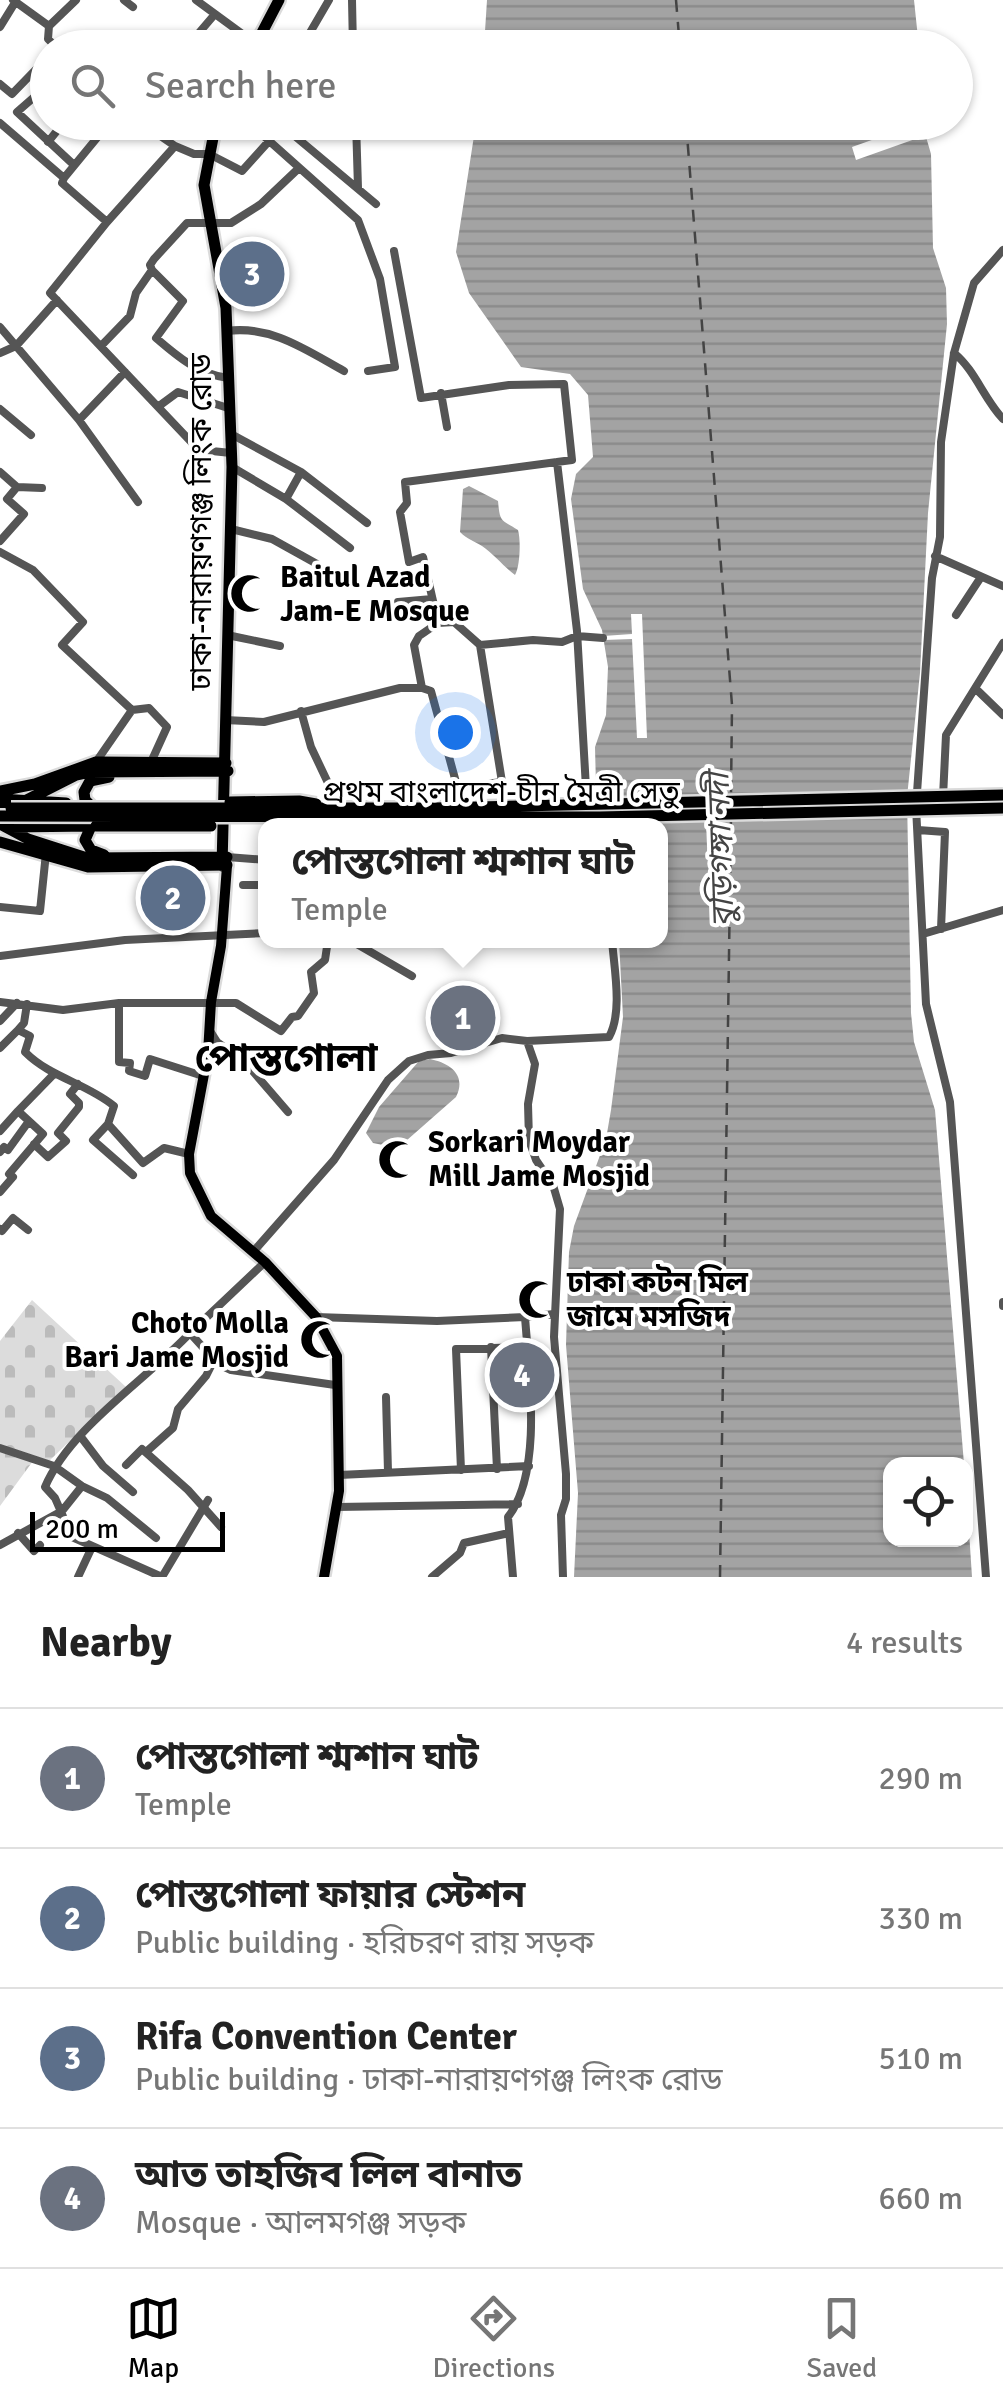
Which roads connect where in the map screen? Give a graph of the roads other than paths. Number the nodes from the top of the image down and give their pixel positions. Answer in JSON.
{"nodes":[{"id":1,"x":76,"y":0,"type":"edge"},
{"id":2,"x":124,"y":0,"type":"edge"},
{"id":3,"x":196,"y":0,"type":"edge"},
{"id":4,"x":280,"y":0,"type":"edge"},
{"id":5,"x":329,"y":0,"type":"edge"},
{"id":6,"x":352,"y":0,"type":"edge"},
{"id":7,"x":15,"y":1,"type":"edge"},
{"id":8,"x":132,"y":8,"type":"dead end"},
{"id":9,"x":215,"y":14,"type":"junction"},
{"id":10,"x":49,"y":26,"type":"junction"},
{"id":11,"x":0,"y":27,"type":"edge"},
{"id":12,"x":49,"y":30,"type":"edge"},
{"id":13,"x":201,"y":30,"type":"edge"},
{"id":14,"x":235,"y":30,"type":"edge"},
{"id":15,"x":264,"y":30,"type":"edge"},
{"id":16,"x":312,"y":30,"type":"edge"},
{"id":17,"x":352,"y":30,"type":"edge"},
{"id":18,"x":30,"y":76,"type":"edge"},
{"id":19,"x":0,"y":84,"type":"edge"},
{"id":20,"x":30,"y":101,"type":"edge"},
{"id":21,"x":0,"y":122,"type":"edge"},
{"id":22,"x":30,"y":125,"type":"edge"},
{"id":23,"x":95,"y":140,"type":"edge"},
{"id":24,"x":166,"y":140,"type":"edge"},
{"id":25,"x":214,"y":140,"type":"edge"},
{"id":26,"x":299,"y":140,"type":"edge"},
{"id":27,"x":356,"y":140,"type":"edge"},
{"id":28,"x":269,"y":141,"type":"joint"},
{"id":29,"x":48,"y":142,"type":"edge"},
{"id":30,"x":175,"y":146,"type":"junction"},
{"id":31,"x":209,"y":154,"type":"junction"},
{"id":32,"x":74,"y":164,"type":"junction"},
{"id":33,"x":298,"y":168,"type":"junction"},
{"id":34,"x":64,"y":178,"type":"junction"},
{"id":35,"x":358,"y":189,"type":"junction"},
{"id":36,"x":376,"y":204,"type":"dead end"},
{"id":37,"x":107,"y":222,"type":"junction"},
{"id":38,"x":211,"y":225,"type":"junction"},
{"id":39,"x":1003,"y":250,"type":"edge"},
{"id":40,"x":394,"y":251,"type":"dead end"},
{"id":41,"x":152,"y":270,"type":"junction"},
{"id":42,"x":57,"y":300,"type":"junction"},
{"id":43,"x":0,"y":327,"type":"edge"},
{"id":44,"x":227,"y":331,"type":"junction"},
{"id":45,"x":16,"y":346,"type":"junction"},
{"id":46,"x":101,"y":346,"type":"junction"},
{"id":47,"x":954,"y":352,"type":"junction"},
{"id":48,"x":0,"y":353,"type":"edge"},
{"id":49,"x":344,"y":371,"type":"dead end"},
{"id":50,"x":368,"y":371,"type":"dead end"},
{"id":51,"x":125,"y":372,"type":"junction"},
{"id":52,"x":228,"y":378,"type":"junction"},
{"id":53,"x":441,"y":393,"type":"junction"},
{"id":54,"x":159,"y":406,"type":"junction"},
{"id":55,"x":0,"y":408,"type":"edge"},
{"id":56,"x":228,"y":408,"type":"junction"},
{"id":57,"x":1003,"y":418,"type":"edge"},
{"id":58,"x":80,"y":420,"type":"junction"},
{"id":59,"x":447,"y":427,"type":"dead end"},
{"id":60,"x":231,"y":434,"type":"junction"},
{"id":61,"x":31,"y":435,"type":"dead end"},
{"id":62,"x":231,"y":453,"type":"junction"},
{"id":63,"x":558,"y":462,"type":"junction"},
{"id":64,"x":232,"y":467,"type":"junction"},
{"id":65,"x":0,"y":472,"type":"edge"},
{"id":66,"x":301,"y":472,"type":"junction"},
{"id":67,"x":16,"y":487,"type":"junction"},
{"id":68,"x":42,"y":488,"type":"dead end"},
{"id":69,"x":286,"y":498,"type":"junction"},
{"id":70,"x":138,"y":502,"type":"dead end"},
{"id":71,"x":367,"y":524,"type":"dead end"},
{"id":72,"x":231,"y":530,"type":"junction"},
{"id":73,"x":0,"y":541,"type":"edge"},
{"id":74,"x":350,"y":548,"type":"dead end"},
{"id":75,"x":0,"y":552,"type":"edge"},
{"id":76,"x":936,"y":556,"type":"junction"},
{"id":77,"x":317,"y":564,"type":"dead end"},
{"id":78,"x":981,"y":577,"type":"junction"},
{"id":79,"x":1003,"y":586,"type":"edge"},
{"id":80,"x":432,"y":599,"type":"junction"},
{"id":81,"x":398,"y":602,"type":"dead end"},
{"id":82,"x":956,"y":615,"type":"dead end"},
{"id":83,"x":438,"y":623,"type":"junction"},
{"id":84,"x":227,"y":636,"type":"junction"},
{"id":85,"x":577,"y":636,"type":"junction"},
{"id":86,"x":603,"y":638,"type":"dead end"},
{"id":87,"x":1003,"y":643,"type":"edge"},
{"id":88,"x":480,"y":644,"type":"junction"},
{"id":89,"x":280,"y":646,"type":"dead end"},
{"id":90,"x":422,"y":688,"type":"junction"},
{"id":91,"x":976,"y":690,"type":"junction"},
{"id":92,"x":132,"y":710,"type":"junction"},
{"id":93,"x":301,"y":711,"type":"junction"},
{"id":94,"x":1003,"y":715,"type":"edge"},
{"id":95,"x":225,"y":720,"type":"junction"},
{"id":96,"x":152,"y":760,"type":"junction"},
{"id":97,"x":96,"y":762,"type":"junction"},
{"id":98,"x":225,"y":771,"type":"junction"},
{"id":99,"x":330,"y":785,"type":"dead end"},
{"id":100,"x":459,"y":786,"type":"junction"},
{"id":101,"x":0,"y":791,"type":"edge"},
{"id":102,"x":1003,"y":795,"type":"edge"},
{"id":103,"x":944,"y":796,"type":"junction"},
{"id":104,"x":0,"y":798,"type":"edge"},
{"id":105,"x":1003,"y":806,"type":"edge"},
{"id":106,"x":916,"y":807,"type":"junction"},
{"id":107,"x":339,"y":814,"type":"junction"},
{"id":108,"x":93,"y":815,"type":"junction"},
{"id":109,"x":5,"y":816,"type":"edge"},
{"id":110,"x":325,"y":818,"type":"edge"},
{"id":111,"x":466,"y":818,"type":"edge"},
{"id":112,"x":585,"y":818,"type":"edge"},
{"id":113,"x":258,"y":825,"type":"edge"},
{"id":114,"x":918,"y":830,"type":"junction"},
{"id":115,"x":0,"y":842,"type":"edge"},
{"id":116,"x":46,"y":853,"type":"junction"},
{"id":117,"x":224,"y":859,"type":"junction"},
{"id":118,"x":258,"y":860,"type":"edge"},
{"id":119,"x":242,"y":885,"type":"dead end"},
{"id":120,"x":258,"y":885,"type":"edge"},
{"id":121,"x":0,"y":907,"type":"edge"},
{"id":122,"x":1003,"y":910,"type":"edge"},
{"id":123,"x":941,"y":929,"type":"junction"},
{"id":124,"x":258,"y":932,"type":"edge"},
{"id":125,"x":221,"y":934,"type":"junction"},
{"id":126,"x":923,"y":934,"type":"junction"},
{"id":127,"x":327,"y":948,"type":"edge"},
{"id":128,"x":364,"y":948,"type":"edge"},
{"id":129,"x":612,"y":948,"type":"edge"},
{"id":130,"x":0,"y":956,"type":"edge"},
{"id":131,"x":412,"y":976,"type":"dead end"},
{"id":132,"x":0,"y":1002,"type":"edge"},
{"id":133,"x":118,"y":1002,"type":"junction"},
{"id":134,"x":211,"y":1002,"type":"junction"},
{"id":135,"x":22,"y":1004,"type":"junction"},
{"id":136,"x":0,"y":1021,"type":"edge"},
{"id":137,"x":18,"y":1030,"type":"junction"},
{"id":138,"x":210,"y":1031,"type":"junction"},
{"id":139,"x":526,"y":1041,"type":"junction"},
{"id":140,"x":0,"y":1048,"type":"edge"},
{"id":141,"x":53,"y":1075,"type":"junction"},
{"id":142,"x":203,"y":1076,"type":"junction"},
{"id":143,"x":78,"y":1084,"type":"junction"},
{"id":144,"x":0,"y":1110,"type":"edge"},
{"id":145,"x":288,"y":1112,"type":"dead end"},
{"id":146,"x":15,"y":1114,"type":"junction"},
{"id":147,"x":28,"y":1121,"type":"junction"},
{"id":148,"x":108,"y":1124,"type":"junction"},
{"id":149,"x":0,"y":1131,"type":"edge"},
{"id":150,"x":34,"y":1144,"type":"junction"},
{"id":151,"x":0,"y":1152,"type":"edge"},
{"id":152,"x":189,"y":1154,"type":"junction"},
{"id":153,"x":133,"y":1176,"type":"dead end"},
{"id":154,"x":0,"y":1192,"type":"edge"},
{"id":155,"x":0,"y":1229,"type":"edge"},
{"id":156,"x":28,"y":1230,"type":"dead end"},
{"id":157,"x":253,"y":1252,"type":"junction"},
{"id":158,"x":265,"y":1262,"type":"junction"},
{"id":159,"x":554,"y":1314,"type":"junction"},
{"id":160,"x":316,"y":1317,"type":"junction"},
{"id":161,"x":524,"y":1317,"type":"junction"},
{"id":162,"x":190,"y":1334,"type":"junction"},
{"id":163,"x":491,"y":1347,"type":"junction"},
{"id":164,"x":527,"y":1347,"type":"junction"},
{"id":165,"x":215,"y":1358,"type":"junction"},
{"id":166,"x":335,"y":1386,"type":"junction"},
{"id":167,"x":386,"y":1396,"type":"dead end"},
{"id":168,"x":81,"y":1438,"type":"junction"},
{"id":169,"x":0,"y":1448,"type":"edge"},
{"id":170,"x":146,"y":1452,"type":"junction"},
{"id":171,"x":54,"y":1466,"type":"junction"},
{"id":172,"x":126,"y":1466,"type":"dead end"},
{"id":173,"x":530,"y":1466,"type":"junction"},
{"id":174,"x":497,"y":1469,"type":"junction"},
{"id":175,"x":460,"y":1470,"type":"junction"},
{"id":176,"x":388,"y":1472,"type":"junction"},
{"id":177,"x":339,"y":1474,"type":"junction"},
{"id":178,"x":82,"y":1486,"type":"junction"},
{"id":179,"x":205,"y":1504,"type":"junction"},
{"id":180,"x":518,"y":1504,"type":"junction"},
{"id":181,"x":337,"y":1507,"type":"junction"},
{"id":182,"x":117,"y":1508,"type":"junction"},
{"id":183,"x":62,"y":1511,"type":"junction"},
{"id":184,"x":221,"y":1527,"type":"dead end"},
{"id":185,"x":18,"y":1533,"type":"junction"},
{"id":186,"x":509,"y":1533,"type":"junction"},
{"id":187,"x":156,"y":1538,"type":"dead end"},
{"id":188,"x":0,"y":1544,"type":"edge"},
{"id":189,"x":40,"y":1545,"type":"dead end"},
{"id":190,"x":92,"y":1548,"type":"junction"},
{"id":191,"x":133,"y":1564,"type":"junction"},
{"id":192,"x":78,"y":1577,"type":"edge"},
{"id":193,"x":125,"y":1577,"type":"edge"},
{"id":194,"x":162,"y":1577,"type":"edge"},
{"id":195,"x":324,"y":1577,"type":"edge"},
{"id":196,"x":432,"y":1577,"type":"edge"},
{"id":197,"x":513,"y":1577,"type":"edge"},
{"id":198,"x":563,"y":1577,"type":"edge"},
{"id":199,"x":986,"y":1577,"type":"edge"}],
"edges":[{"from":1,"to":10,"type":"street"},
{"from":2,"to":8,"type":"street"},
{"from":3,"to":9,"type":"street"},
{"from":4,"to":15,"type":"highway"},
{"from":5,"to":16,"type":"street"},
{"from":6,"to":17,"type":"street"},
{"from":7,"to":10,"type":"street"},
{"from":7,"to":11,"type":"street"},
{"from":9,"to":13,"type":"street"},
{"from":9,"to":14,"type":"street"},
{"from":10,"to":12,"type":"street"},
{"from":18,"to":19,"type":"street"},
{"from":20,"to":22,"type":"street"},
{"from":21,"to":34,"type":"street"},
{"from":23,"to":32,"type":"street"},
{"from":24,"to":30,"type":"street"},
{"from":25,"to":31,"type":"highway","name":"ঢাকা-নারায়ণগঞ্জ লিংক রোড"},
{"from":26,"to":35,"type":"street"},
{"from":27,"to":35,"type":"street"},
{"from":28,"to":31,"type":"street"},
{"from":28,"to":33,"type":"street"},
{"from":29,"to":32,"type":"street"},
{"from":30,"to":31,"type":"street"},
{"from":30,"to":37,"type":"street"},
{"from":31,"to":38,"type":"highway","name":"ঢাকা-নারায়ণগঞ্জ লিংক রোড"},
{"from":32,"to":34,"type":"street"},
{"from":33,"to":38,"type":"street"},
{"from":33,"to":50,"type":"street"},
{"from":34,"to":37,"type":"street"},
{"from":35,"to":36,"type":"street"},
{"from":37,"to":42,"type":"street"},
{"from":38,"to":41,"type":"street"},
{"from":38,"to":44,"type":"highway","name":"ঢাকা-নারায়ণগঞ্জ লিংক রোড"},
{"from":39,"to":47,"type":"street"},
{"from":40,"to":53,"type":"street"},
{"from":41,"to":46,"type":"street"},
{"from":41,"to":52,"type":"street"},
{"from":42,"to":45,"type":"street"},
{"from":42,"to":46,"type":"street"},
{"from":43,"to":45,"type":"street"},
{"from":44,"to":49,"type":"street"},
{"from":44,"to":52,"type":"highway","name":"ঢাকা-নারায়ণগঞ্জ লিংক রোড"},
{"from":45,"to":48,"type":"street"},
{"from":45,"to":58,"type":"street"},
{"from":46,"to":51,"type":"street"},
{"from":47,"to":57,"type":"street"},
{"from":47,"to":76,"type":"street"},
{"from":51,"to":54,"type":"street"},
{"from":51,"to":58,"type":"street"},
{"from":52,"to":56,"type":"highway","name":"ঢাকা-নারায়ণগঞ্জ লিংক রোড"},
{"from":53,"to":59,"type":"street"},
{"from":53,"to":63,"type":"street"},
{"from":54,"to":56,"type":"street"},
{"from":54,"to":62,"type":"street"},
{"from":55,"to":61,"type":"street"},
{"from":56,"to":60,"type":"highway","name":"ঢাকা-নারায়ণগঞ্জ লিংক রোড"},
{"from":58,"to":70,"type":"street"},
{"from":60,"to":62,"type":"highway","name":"ঢাকা-নারায়ণগঞ্জ লিংক রোড"},
{"from":60,"to":66,"type":"street"},
{"from":62,"to":64,"type":"highway","name":"ঢাকা-নারায়ণগঞ্জ লিংক রোড"},
{"from":63,"to":80,"type":"street"},
{"from":63,"to":85,"type":"street"},
{"from":64,"to":69,"type":"street"},
{"from":64,"to":72,"type":"highway","name":"ঢাকা-নারায়ণগঞ্জ লিংক রোড"},
{"from":65,"to":67,"type":"street"},
{"from":66,"to":69,"type":"street"},
{"from":66,"to":71,"type":"street"},
{"from":67,"to":68,"type":"street"},
{"from":67,"to":73,"type":"street"},
{"from":69,"to":74,"type":"street"},
{"from":72,"to":77,"type":"street"},
{"from":72,"to":84,"type":"highway","name":"ঢাকা-নারায়ণগঞ্জ লিংক রোড"},
{"from":75,"to":92,"type":"street"},
{"from":76,"to":78,"type":"street"},
{"from":76,"to":106,"type":"street"},
{"from":78,"to":79,"type":"street"},
{"from":78,"to":82,"type":"street"},
{"from":80,"to":81,"type":"street"},
{"from":80,"to":83,"type":"street"},
{"from":83,"to":88,"type":"street"},
{"from":83,"to":90,"type":"street"},
{"from":84,"to":89,"type":"street"},
{"from":84,"to":95,"type":"highway","name":"ঢাকা-নারায়ণগঞ্জ লিংক রোড"},
{"from":85,"to":86,"type":"street"},
{"from":85,"to":88,"type":"street"},
{"from":85,"to":112,"type":"street"},
{"from":87,"to":91,"type":"street"},
{"from":88,"to":100,"type":"street"},
{"from":90,"to":93,"type":"street"},
{"from":90,"to":100,"type":"street"},
{"from":91,"to":94,"type":"street"},
{"from":91,"to":103,"type":"street"},
{"from":92,"to":96,"type":"street"},
{"from":92,"to":97,"type":"street"},
{"from":93,"to":95,"type":"street"},
{"from":93,"to":99,"type":"street"},
{"from":95,"to":98,"type":"highway","name":"ঢাকা-নারায়ণগঞ্জ লিংক রোড"},
{"from":96,"to":97,"type":"highway"},
{"from":96,"to":98,"type":"highway"},
{"from":97,"to":101,"type":"highway"},
{"from":98,"to":108,"type":"highway"},
{"from":98,"to":109,"type":"highway"},
{"from":98,"to":117,"type":"highway","name":"ঢাকা-নারায়ণগঞ্জ লিংক রোড"},
{"from":100,"to":111,"type":"street"},
{"from":102,"to":103,"type":"highway","bridge":true},
{"from":103,"to":107,"type":"highway","bridge":true},
{"from":104,"to":109,"type":"highway"},
{"from":105,"to":106,"type":"street"},
{"from":105,"to":107,"type":"highway","name":"প্রথম বাংলাদেশ-চীন মৈত্রী সেতু","bridge":true},
{"from":106,"to":114,"type":"street"},
{"from":107,"to":108,"type":"highway","bridge":true},
{"from":107,"to":110,"type":"highway","bridge":true},
{"from":108,"to":109,"type":"highway","bridge":true},
{"from":108,"to":109,"type":"highway"},
{"from":108,"to":113,"type":"highway","bridge":true},
{"from":108,"to":117,"type":"highway"},
{"from":109,"to":117,"type":"highway"},
{"from":114,"to":123,"type":"street"},
{"from":114,"to":126,"type":"street"},
{"from":115,"to":116,"type":"highway"},
{"from":116,"to":117,"type":"highway"},
{"from":116,"to":121,"type":"street"},
{"from":117,"to":118,"type":"street"},
{"from":117,"to":125,"type":"main road"},
{"from":119,"to":120,"type":"street"},
{"from":122,"to":123,"type":"street"},
{"from":123,"to":126,"type":"street"},
{"from":124,"to":125,"type":"street"},
{"from":125,"to":130,"type":"street"},
{"from":125,"to":134,"type":"main road"},
{"from":126,"to":199,"type":"street"},
{"from":127,"to":134,"type":"street"},
{"from":128,"to":131,"type":"street"},
{"from":129,"to":139,"type":"street"},
{"from":132,"to":135,"type":"street"},
{"from":133,"to":134,"type":"street"},
{"from":133,"to":135,"type":"street"},
{"from":133,"to":142,"type":"street"},
{"from":134,"to":138,"type":"main road"},
{"from":135,"to":136,"type":"street"},
{"from":135,"to":137,"type":"street"},
{"from":137,"to":140,"type":"street"},
{"from":137,"to":141,"type":"street"},
{"from":138,"to":142,"type":"main road"},
{"from":138,"to":145,"type":"street"},
{"from":139,"to":157,"type":"street"},
{"from":139,"to":159,"type":"street"},
{"from":141,"to":143,"type":"street"},
{"from":141,"to":146,"type":"street"},
{"from":142,"to":152,"type":"main road"},
{"from":143,"to":148,"type":"street"},
{"from":143,"to":150,"type":"street"},
{"from":144,"to":146,"type":"street"},
{"from":146,"to":147,"type":"street"},
{"from":146,"to":149,"type":"street"},
{"from":147,"to":150,"type":"street"},
{"from":147,"to":151,"type":"street"},
{"from":148,"to":152,"type":"street"},
{"from":148,"to":153,"type":"street"},
{"from":150,"to":154,"type":"street"},
{"from":152,"to":157,"type":"main road"},
{"from":155,"to":156,"type":"street"},
{"from":157,"to":158,"type":"main road"},
{"from":158,"to":160,"type":"main road"},
{"from":158,"to":162,"type":"street"},
{"from":159,"to":161,"type":"street"},
{"from":159,"to":198,"type":"street"},
{"from":160,"to":161,"type":"street"},
{"from":160,"to":166,"type":"main road"},
{"from":161,"to":164,"type":"street"},
{"from":162,"to":165,"type":"street"},
{"from":162,"to":168,"type":"street"},
{"from":163,"to":164,"type":"street"},
{"from":163,"to":174,"type":"street"},
{"from":163,"to":175,"type":"street"},
{"from":164,"to":173,"type":"street"},
{"from":165,"to":166,"type":"street"},
{"from":165,"to":170,"type":"street"},
{"from":166,"to":177,"type":"main road"},
{"from":167,"to":176,"type":"street"},
{"from":168,"to":171,"type":"street"},
{"from":168,"to":182,"type":"street"},
{"from":169,"to":171,"type":"street"},
{"from":170,"to":172,"type":"street"},
{"from":170,"to":179,"type":"street"},
{"from":171,"to":178,"type":"street"},
{"from":171,"to":183,"type":"street"},
{"from":173,"to":174,"type":"street"},
{"from":173,"to":180,"type":"street"},
{"from":174,"to":175,"type":"street"},
{"from":175,"to":176,"type":"street"},
{"from":176,"to":177,"type":"street"},
{"from":177,"to":181,"type":"main road"},
{"from":178,"to":182,"type":"street"},
{"from":178,"to":183,"type":"street"},
{"from":179,"to":184,"type":"street"},
{"from":179,"to":194,"type":"street"},
{"from":180,"to":181,"type":"street"},
{"from":180,"to":186,"type":"street"},
{"from":181,"to":195,"type":"main road"},
{"from":182,"to":187,"type":"street"},
{"from":183,"to":185,"type":"street"},
{"from":183,"to":190,"type":"street"},
{"from":185,"to":188,"type":"street"},
{"from":185,"to":189,"type":"street"},
{"from":186,"to":196,"type":"street"},
{"from":186,"to":197,"type":"street"},
{"from":190,"to":191,"type":"street"},
{"from":190,"to":192,"type":"street"},
{"from":191,"to":193,"type":"street"},
{"from":191,"to":194,"type":"street"}]}
